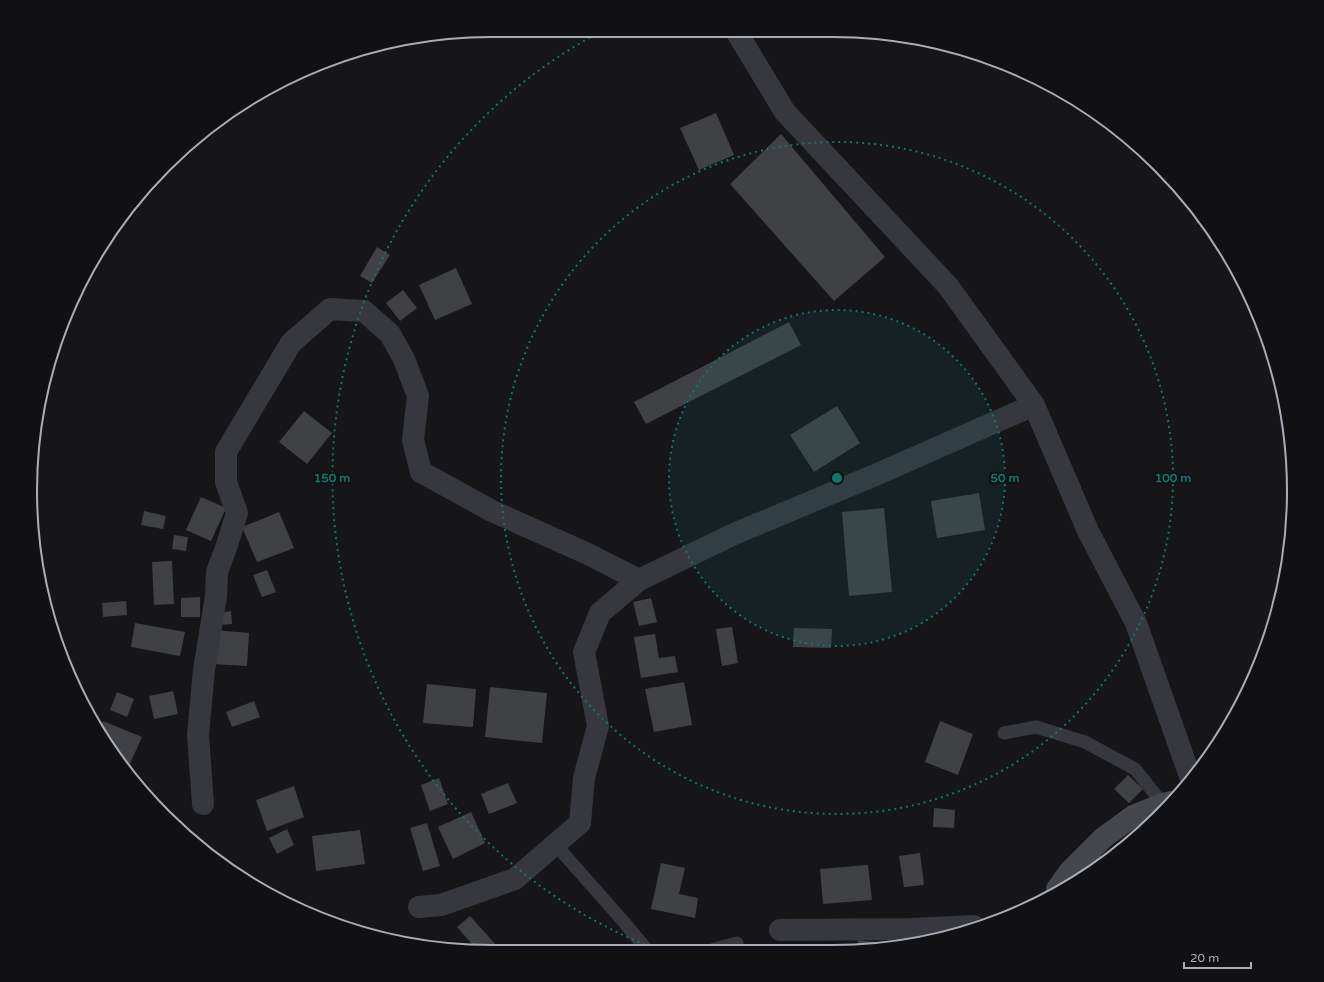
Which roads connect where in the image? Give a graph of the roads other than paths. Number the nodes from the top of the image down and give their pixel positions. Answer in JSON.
{"nodes":[{"id":1,"x":740,"y":37,"type":"edge"},
{"id":2,"x":1034,"y":405,"type":"junction"},
{"id":3,"x":640,"y":580,"type":"junction"},
{"id":4,"x":1004,"y":733,"type":"dead end"},
{"id":5,"x":1188,"y":773,"type":"edge"},
{"id":6,"x":1165,"y":800,"type":"edge"},
{"id":7,"x":203,"y":804,"type":"dead end"},
{"id":8,"x":1160,"y":806,"type":"edge"},
{"id":9,"x":555,"y":844,"type":"junction"},
{"id":10,"x":1061,"y":883,"type":"edge"},
{"id":11,"x":419,"y":907,"type":"dead end"},
{"id":12,"x":962,"y":927,"type":"edge"},
{"id":13,"x":780,"y":930,"type":"dead end"},
{"id":14,"x":737,"y":943,"type":"dead end"},
{"id":15,"x":643,"y":945,"type":"edge"},
{"id":16,"x":729,"y":945,"type":"edge"}],
"edges":[{"from":1,"to":2,"type":"street"},
{"from":2,"to":3,"type":"street"},
{"from":2,"to":5,"type":"street"},
{"from":3,"to":7,"type":"street"},
{"from":3,"to":9,"type":"street"},
{"from":4,"to":6,"type":"lane"},
{"from":8,"to":10,"type":"main road"},
{"from":9,"to":11,"type":"street"},
{"from":9,"to":15,"type":"lane"},
{"from":12,"to":13,"type":"street"},
{"from":14,"to":16,"type":"lane"}]}
